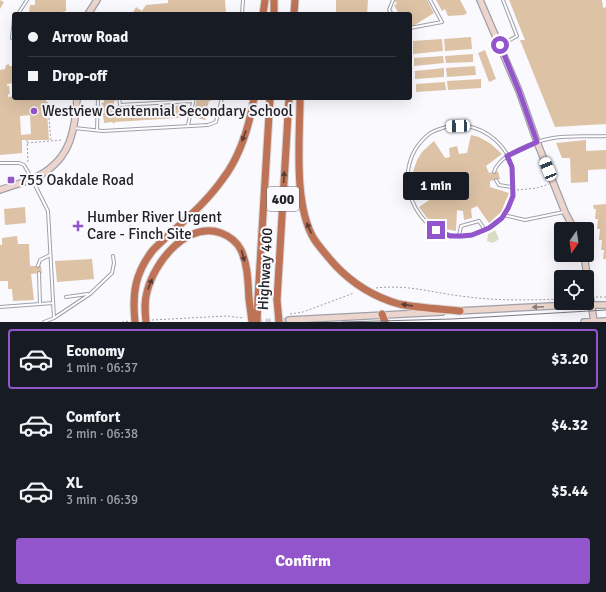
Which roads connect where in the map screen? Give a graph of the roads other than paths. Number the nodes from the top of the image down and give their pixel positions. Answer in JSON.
{"nodes":[{"id":1,"x":27,"y":0,"type":"edge"},
{"id":2,"x":97,"y":0,"type":"edge"},
{"id":3,"x":243,"y":0,"type":"edge"},
{"id":4,"x":265,"y":0,"type":"edge"},
{"id":5,"x":274,"y":0,"type":"edge"},
{"id":6,"x":295,"y":0,"type":"edge"},
{"id":7,"x":393,"y":0,"type":"edge"},
{"id":8,"x":430,"y":0,"type":"edge"},
{"id":9,"x":480,"y":0,"type":"edge"},
{"id":10,"x":503,"y":0,"type":"edge"},
{"id":11,"x":19,"y":12,"type":"edge"},
{"id":12,"x":89,"y":12,"type":"edge"},
{"id":13,"x":242,"y":12,"type":"edge"},
{"id":14,"x":263,"y":12,"type":"edge"},
{"id":15,"x":274,"y":12,"type":"edge"},
{"id":16,"x":294,"y":12,"type":"edge"},
{"id":17,"x":390,"y":12,"type":"edge"},
{"id":18,"x":412,"y":28,"type":"edge"},
{"id":19,"x":500,"y":45,"type":"junction"},
{"id":20,"x":77,"y":100,"type":"edge"},
{"id":21,"x":98,"y":100,"type":"edge"},
{"id":22,"x":119,"y":100,"type":"edge"},
{"id":23,"x":222,"y":100,"type":"edge"},
{"id":24,"x":254,"y":100,"type":"edge"},
{"id":25,"x":270,"y":100,"type":"edge"},
{"id":26,"x":289,"y":100,"type":"edge"},
{"id":27,"x":300,"y":100,"type":"edge"},
{"id":28,"x":194,"y":102,"type":"joint"},
{"id":29,"x":188,"y":125,"type":"junction"},
{"id":30,"x":74,"y":128,"type":"junction"},
{"id":31,"x":97,"y":130,"type":"junction"},
{"id":32,"x":606,"y":136,"type":"edge"},
{"id":33,"x":537,"y":142,"type":"junction"},
{"id":34,"x":507,"y":156,"type":"junction"},
{"id":35,"x":0,"y":163,"type":"edge"},
{"id":36,"x":494,"y":172,"type":"dead end"},
{"id":37,"x":32,"y":178,"type":"junction"},
{"id":38,"x":496,"y":180,"type":"dead end"},
{"id":39,"x":512,"y":187,"type":"junction"},
{"id":40,"x":0,"y":190,"type":"edge"},
{"id":41,"x":565,"y":212,"type":"junction"},
{"id":42,"x":504,"y":215,"type":"junction"},
{"id":43,"x":570,"y":222,"type":"edge"},
{"id":44,"x":485,"y":230,"type":"junction"},
{"id":45,"x":459,"y":236,"type":"junction"},
{"id":46,"x":50,"y":255,"type":"junction"},
{"id":47,"x":113,"y":256,"type":"dead end"},
{"id":48,"x":38,"y":266,"type":"dead end"},
{"id":49,"x":39,"y":273,"type":"dead end"},
{"id":50,"x":90,"y":294,"type":"junction"},
{"id":51,"x":66,"y":297,"type":"dead end"},
{"id":52,"x":277,"y":300,"type":"junction"},
{"id":53,"x":53,"y":303,"type":"junction"},
{"id":54,"x":40,"y":304,"type":"junction"},
{"id":55,"x":594,"y":305,"type":"edge"},
{"id":56,"x":606,"y":305,"type":"edge"},
{"id":57,"x":554,"y":306,"type":"edge"},
{"id":58,"x":0,"y":307,"type":"edge"},
{"id":59,"x":592,"y":310,"type":"edge"},
{"id":60,"x":460,"y":311,"type":"junction"},
{"id":61,"x":382,"y":314,"type":"junction"},
{"id":62,"x":54,"y":318,"type":"junction"},
{"id":63,"x":288,"y":318,"type":"road end"},
{"id":64,"x":148,"y":321,"type":"edge"},
{"id":65,"x":606,"y":321,"type":"edge"},
{"id":66,"x":44,"y":322,"type":"edge"},
{"id":67,"x":134,"y":322,"type":"edge"},
{"id":68,"x":252,"y":322,"type":"edge"},
{"id":69,"x":257,"y":322,"type":"edge"},
{"id":70,"x":275,"y":322,"type":"edge"},
{"id":71,"x":279,"y":322,"type":"edge"},
{"id":72,"x":385,"y":322,"type":"edge"},
{"id":73,"x":584,"y":322,"type":"edge"},
{"id":74,"x":594,"y":322,"type":"edge"}],
"edges":[{"from":1,"to":11,"type":"lane"},
{"from":2,"to":12,"type":"street"},
{"from":3,"to":13,"type":"lane"},
{"from":4,"to":14,"type":"highway"},
{"from":5,"to":15,"type":"highway"},
{"from":6,"to":16,"type":"highway"},
{"from":7,"to":17,"type":"lane"},
{"from":8,"to":18,"type":"lane"},
{"from":9,"to":19,"type":"street"},
{"from":10,"to":19,"type":"lane"},
{"from":19,"to":33,"type":"street"},
{"from":20,"to":30,"type":"street"},
{"from":21,"to":31,"type":"lane"},
{"from":22,"to":28,"type":"lane"},
{"from":23,"to":29,"type":"lane"},
{"from":24,"to":67,"type":"highway","one_way":true},
{"from":25,"to":69,"type":"highway","name":"Highway 400","number":"400","bridge":true},
{"from":52,"to":26,"type":"highway","name":"Highway 400","number":"400","one_way":true},
{"from":60,"to":27,"type":"highway","one_way":true},
{"from":28,"to":29,"type":"lane"},
{"from":29,"to":31,"type":"lane"},
{"from":30,"to":31,"type":"lane"},
{"from":30,"to":37,"type":"street"},
{"from":32,"to":33,"type":"lane"},
{"from":33,"to":34,"type":"lane"},
{"from":33,"to":41,"type":"street"},
{"from":34,"to":36,"type":"lane"},
{"from":34,"to":39,"type":"lane"},
{"from":34,"to":45,"type":"lane"},
{"from":35,"to":37,"type":"lane"},
{"from":37,"to":40,"type":"street"},
{"from":37,"to":46,"type":"lane"},
{"from":38,"to":39,"type":"lane"},
{"from":39,"to":42,"type":"lane"},
{"from":41,"to":42,"type":"lane"},
{"from":41,"to":43,"type":"street"},
{"from":42,"to":44,"type":"lane"},
{"from":44,"to":45,"type":"lane"},
{"from":44,"to":45,"type":"lane"},
{"from":46,"to":48,"type":"lane"},
{"from":46,"to":53,"type":"lane"},
{"from":47,"to":50,"type":"lane"},
{"from":49,"to":54,"type":"lane"},
{"from":50,"to":51,"type":"lane"},
{"from":50,"to":62,"type":"lane"},
{"from":52,"to":70,"type":"highway","name":"Highway 400","number":"400","bridge":true},
{"from":52,"to":71,"type":"highway","bridge":true},
{"from":53,"to":54,"type":"lane"},
{"from":53,"to":62,"type":"lane"},
{"from":54,"to":58,"type":"lane"},
{"from":55,"to":56,"type":"street"},
{"from":57,"to":60,"type":"street","one_way":true},
{"from":59,"to":74,"type":"street"},
{"from":60,"to":61,"type":"street"},
{"from":61,"to":63,"type":"street"},
{"from":61,"to":72,"type":"highway"},
{"from":62,"to":66,"type":"lane"},
{"from":64,"to":68,"type":"highway","one_way":true,"bridge":true},
{"from":65,"to":74,"type":"street"},
{"from":73,"to":74,"type":"street"}]}
